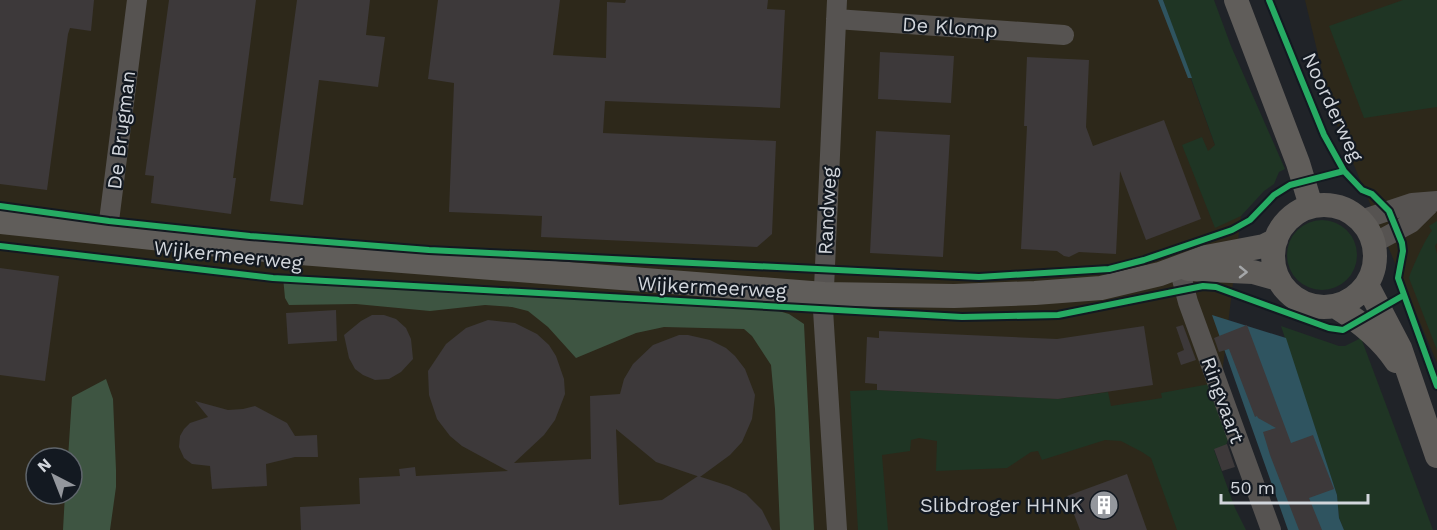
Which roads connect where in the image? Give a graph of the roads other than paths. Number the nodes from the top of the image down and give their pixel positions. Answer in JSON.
{"nodes":[{"id":1,"x":137,"y":0,"type":"edge"},
{"id":2,"x":1236,"y":0,"type":"edge"},
{"id":3,"x":836,"y":9,"type":"edge"},
{"id":4,"x":1064,"y":35,"type":"dead end"},
{"id":5,"x":1434,"y":202,"type":"edge"},
{"id":6,"x":1311,"y":207,"type":"junction"},
{"id":7,"x":1361,"y":220,"type":"junction"},
{"id":8,"x":0,"y":222,"type":"edge"},
{"id":9,"x":105,"y":234,"type":"junction"},
{"id":10,"x":1276,"y":240,"type":"junction"},
{"id":11,"x":1374,"y":243,"type":"junction"},
{"id":12,"x":1179,"y":268,"type":"junction"},
{"id":13,"x":1278,"y":279,"type":"junction"},
{"id":14,"x":1367,"y":285,"type":"junction"},
{"id":15,"x":824,"y":294,"type":"junction"},
{"id":16,"x":1335,"y":306,"type":"junction"},
{"id":17,"x":1414,"y":388,"type":"junction"},
{"id":18,"x":1437,"y":456,"type":"edge"},
{"id":19,"x":837,"y":530,"type":"edge"},
{"id":20,"x":1271,"y":530,"type":"edge"}],
"edges":[{"from":1,"to":9,"type":"street","name":"De Brugman"},
{"from":2,"to":6,"type":"main road"},
{"from":3,"to":4,"type":"street","name":"De Klomp"},
{"from":3,"to":15,"type":"street","name":"Randweg"},
{"from":5,"to":7,"type":"street"},
{"from":5,"to":11,"type":"street"},
{"from":6,"to":7,"type":"main road"},
{"from":6,"to":10,"type":"main road"},
{"from":7,"to":11,"type":"main road"},
{"from":8,"to":9,"type":"main road","name":"Wijkermeerweg"},
{"from":9,"to":15,"type":"main road","name":"Wijkermeerweg"},
{"from":10,"to":12,"type":"main road","name":"Wijkermeerweg"},
{"from":10,"to":13,"type":"main road"},
{"from":11,"to":14,"type":"main road"},
{"from":12,"to":13,"type":"main road","name":"Wijkermeerweg","one_way":true},
{"from":12,"to":15,"type":"main road","name":"Wijkermeerweg"},
{"from":12,"to":20,"type":"street","name":"Ringvaart"},
{"from":13,"to":16,"type":"main road"},
{"from":14,"to":16,"type":"main road"},
{"from":14,"to":17,"type":"main road"},
{"from":15,"to":19,"type":"street","name":"Randweg"},
{"from":16,"to":17,"type":"main road"},
{"from":17,"to":18,"type":"main road"}]}
